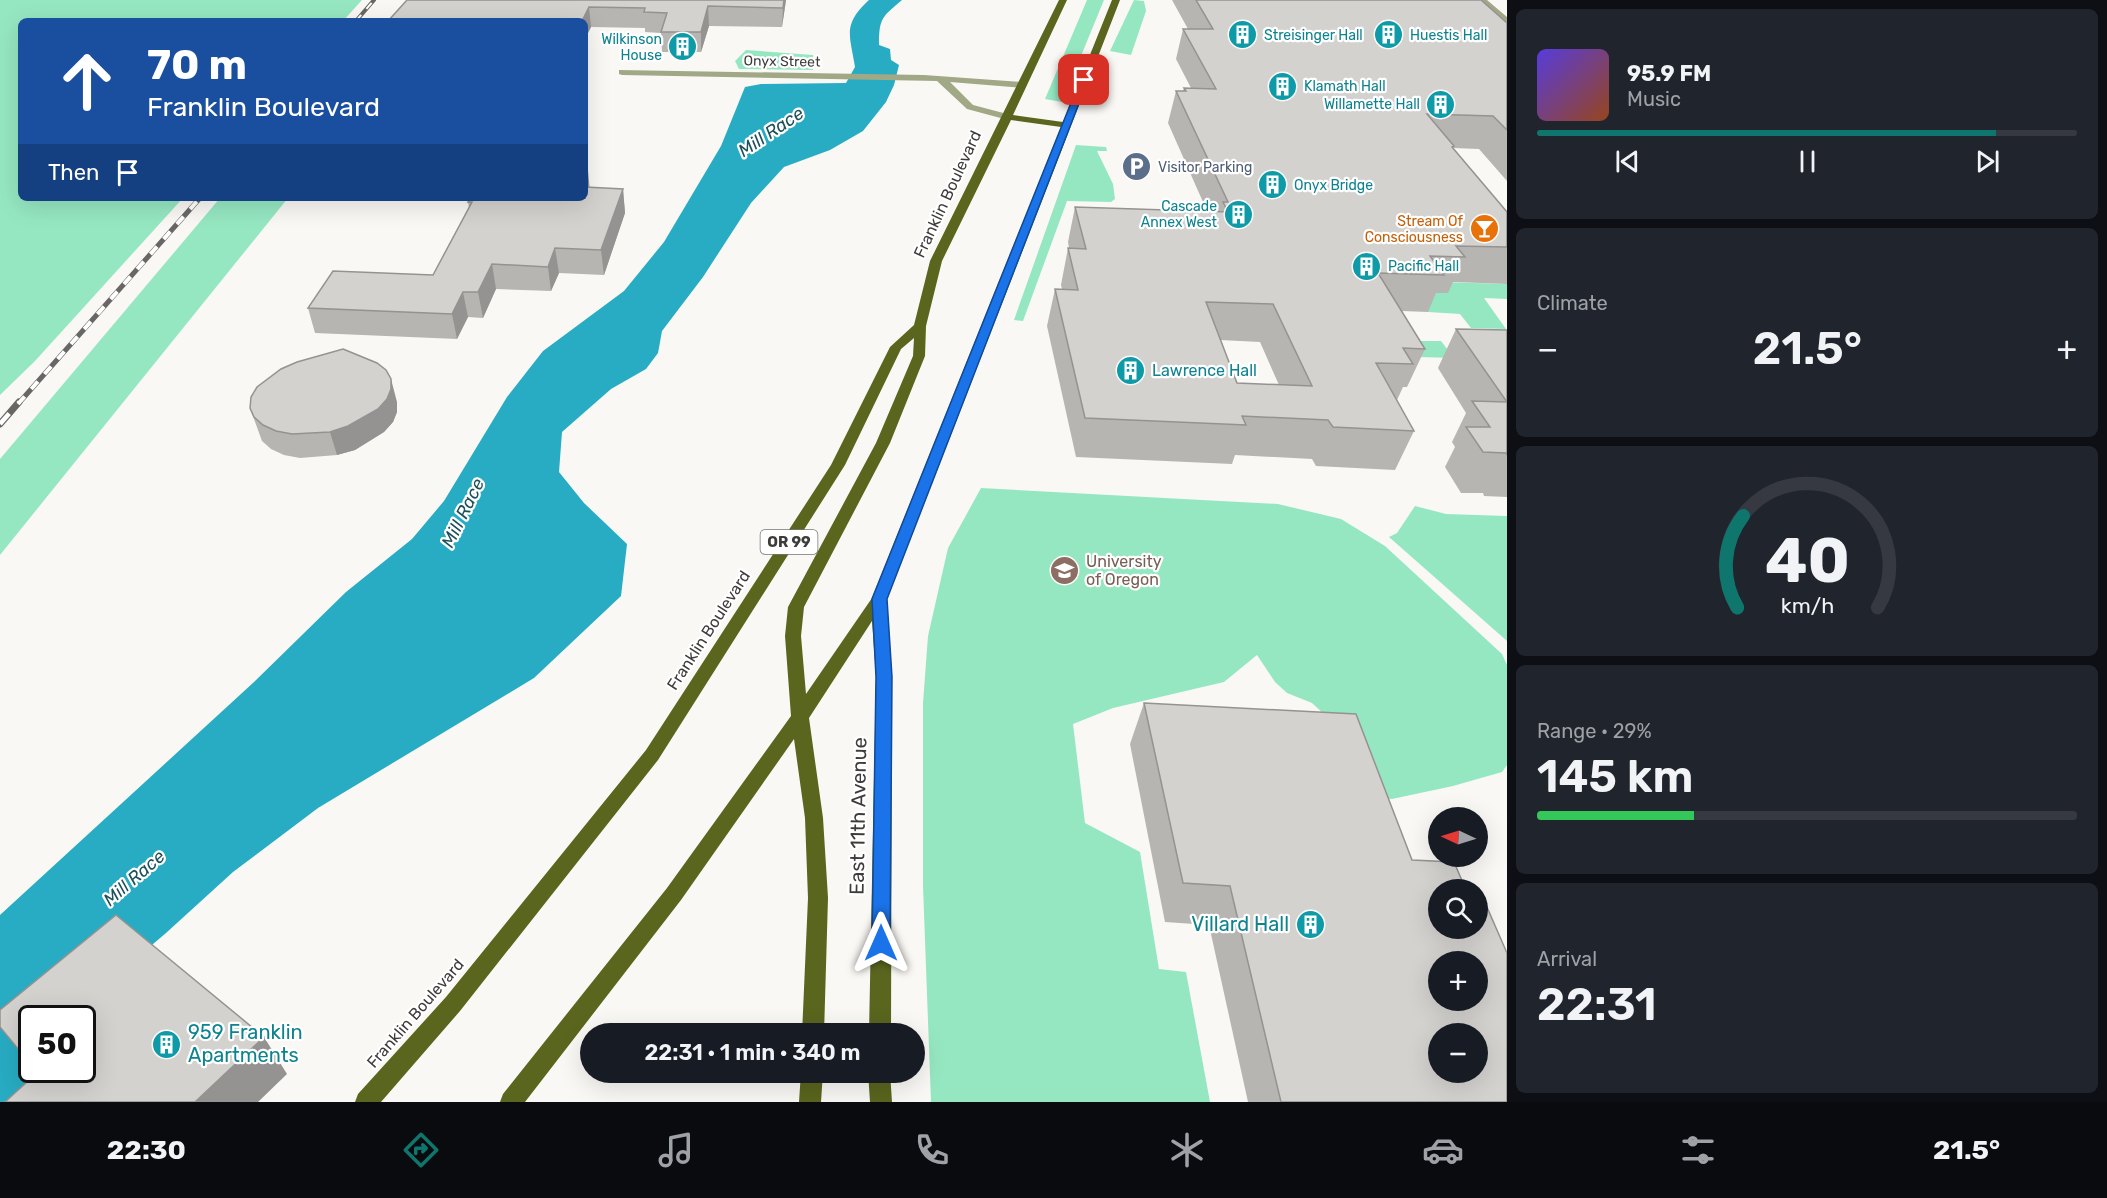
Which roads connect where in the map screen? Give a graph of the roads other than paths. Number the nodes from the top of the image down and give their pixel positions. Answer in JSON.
{"nodes":[{"id":1,"x":1063,"y":0,"type":"edge"},
{"id":2,"x":1116,"y":0,"type":"edge"},
{"id":3,"x":1483,"y":0,"type":"edge"},
{"id":4,"x":1507,"y":21,"type":"edge"},
{"id":5,"x":622,"y":72,"type":"dead end"},
{"id":6,"x":940,"y":80,"type":"junction"},
{"id":7,"x":1023,"y":85,"type":"junction"},
{"id":8,"x":1008,"y":117,"type":"junction"},
{"id":9,"x":1065,"y":125,"type":"junction"},
{"id":10,"x":920,"y":326,"type":"junction"},
{"id":11,"x":879,"y":599,"type":"junction"},
{"id":12,"x":800,"y":717,"type":"junction"},
{"id":13,"x":813,"y":1023,"type":"edge"},
{"id":14,"x":880,"y":1023,"type":"edge"},
{"id":15,"x":811,"y":1083,"type":"edge"},
{"id":16,"x":880,"y":1083,"type":"edge"},
{"id":17,"x":366,"y":1102,"type":"edge"},
{"id":18,"x":511,"y":1102,"type":"edge"},
{"id":19,"x":810,"y":1102,"type":"edge"},
{"id":20,"x":881,"y":1102,"type":"edge"}],
"edges":[{"from":1,"to":7,"type":"main road","name":"Franklin Boulevard"},
{"from":2,"to":9,"type":"main road"},
{"from":3,"to":4,"type":"street"},
{"from":5,"to":6,"type":"street","name":"Onyx Street"},
{"from":6,"to":7,"type":"street","name":"Onyx Street"},
{"from":6,"to":8,"type":"street"},
{"from":7,"to":8,"type":"main road","name":"Franklin Boulevard"},
{"from":8,"to":9,"type":"main road"},
{"from":8,"to":10,"type":"main road","name":"Franklin Boulevard"},
{"from":9,"to":11,"type":"main road"},
{"from":10,"to":12,"type":"main road"},
{"from":10,"to":17,"type":"main road","name":"Franklin Boulevard","number":"OR 99"},
{"from":11,"to":12,"type":"main road"},
{"from":11,"to":14,"type":"main road","name":"East 11th Avenue"},
{"from":12,"to":13,"type":"main road"},
{"from":12,"to":18,"type":"main road"},
{"from":15,"to":19,"type":"main road"},
{"from":16,"to":20,"type":"main road"}]}
